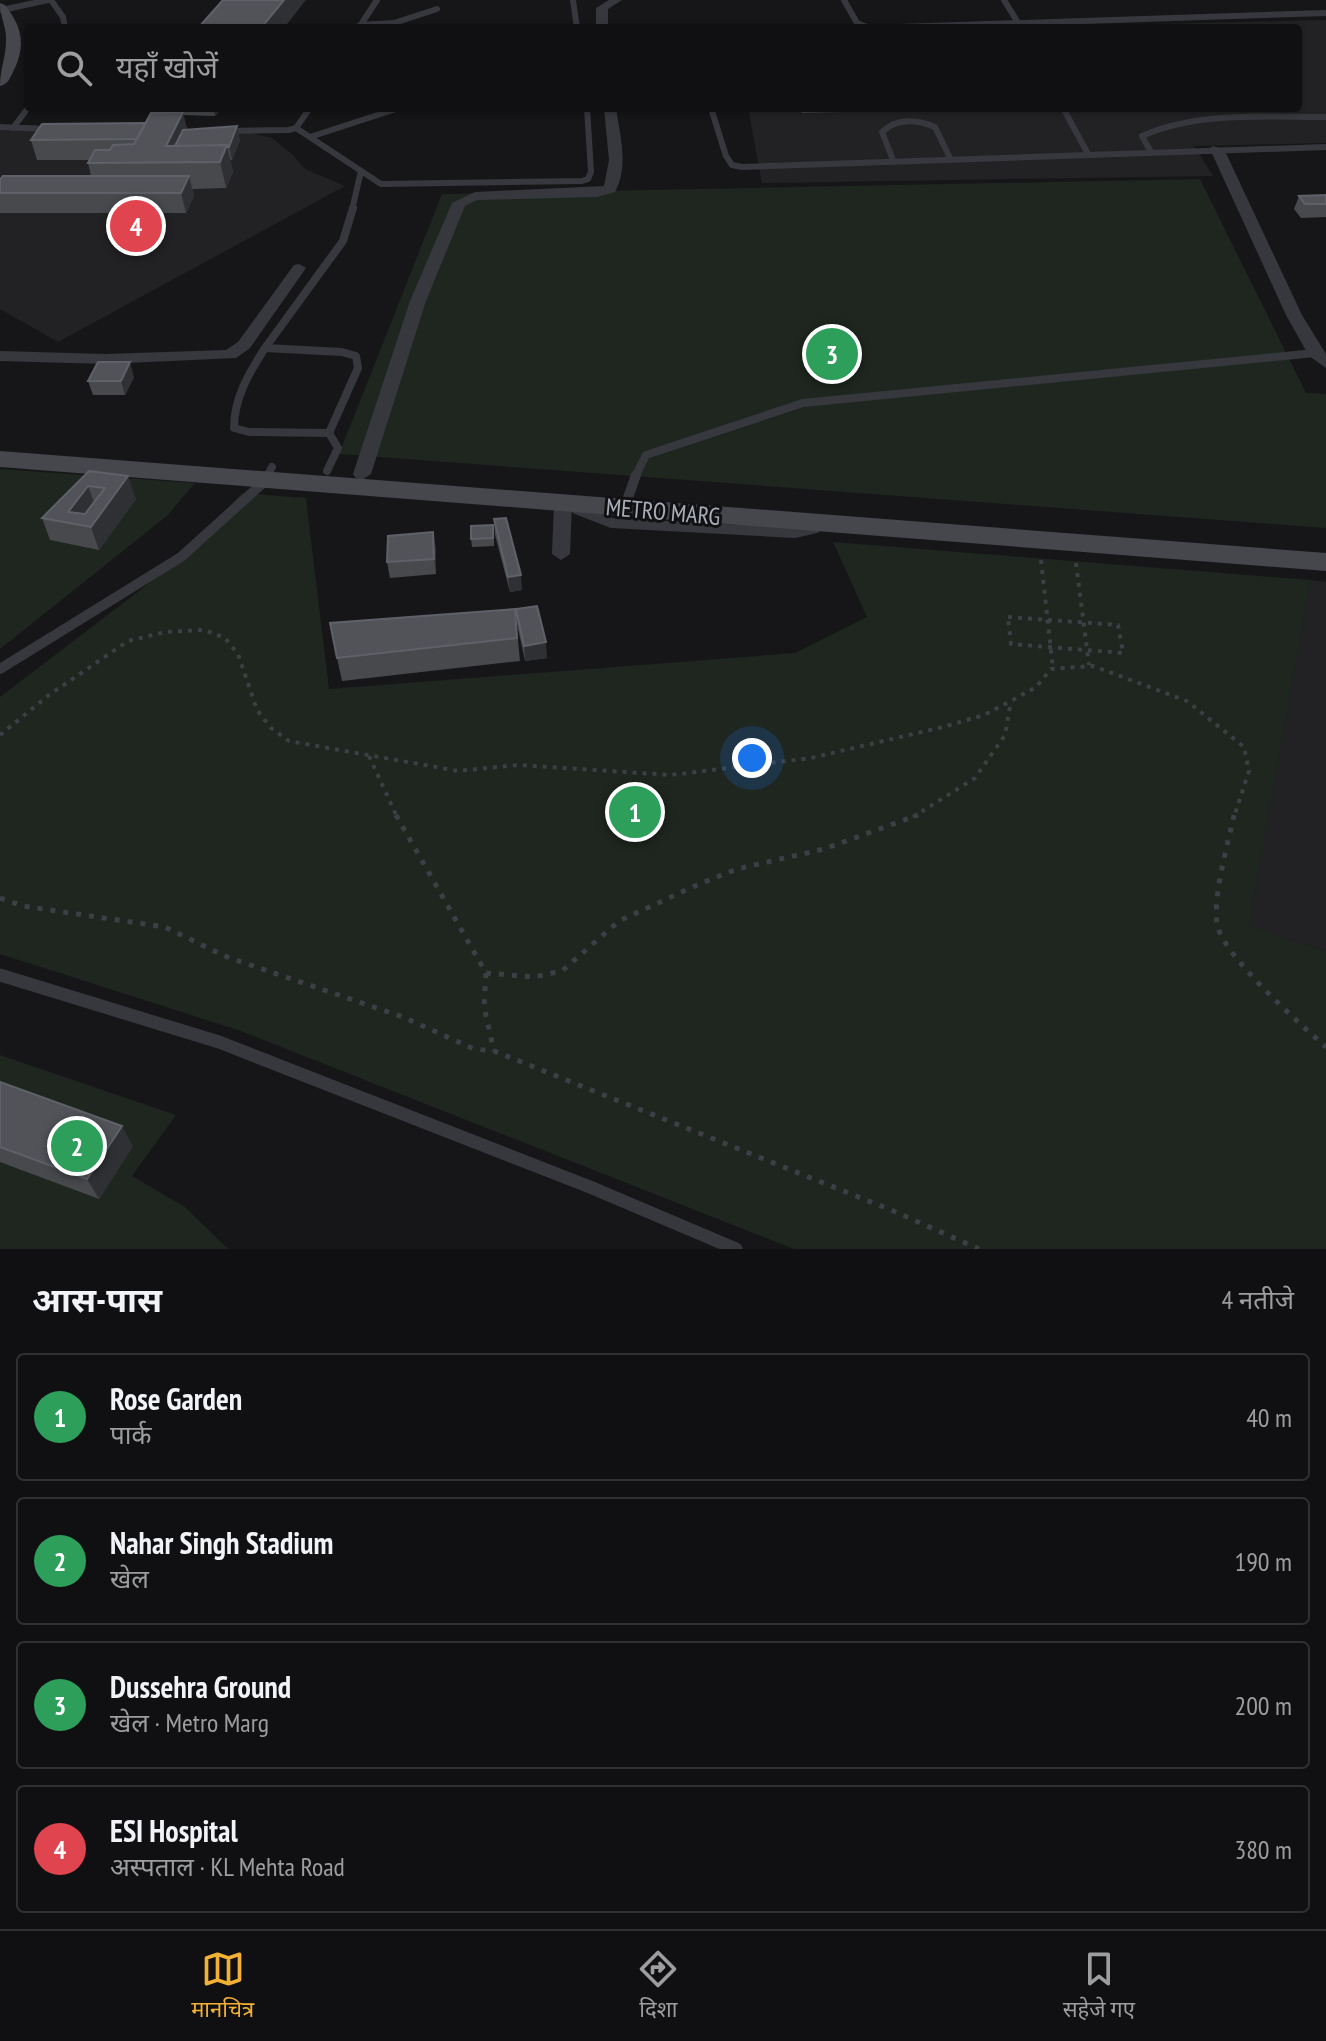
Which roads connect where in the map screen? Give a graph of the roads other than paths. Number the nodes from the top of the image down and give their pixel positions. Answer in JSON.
{"nodes":[{"id":1,"x":49,"y":0,"type":"edge"},
{"id":2,"x":378,"y":0,"type":"edge"},
{"id":3,"x":573,"y":0,"type":"edge"},
{"id":4,"x":617,"y":0,"type":"edge"},
{"id":5,"x":844,"y":0,"type":"edge"},
{"id":6,"x":1004,"y":0,"type":"edge"},
{"id":7,"x":1,"y":9,"type":"edge"},
{"id":8,"x":437,"y":9,"type":"dead end"},
{"id":9,"x":1326,"y":13,"type":"edge"},
{"id":10,"x":64,"y":24,"type":"edge"},
{"id":11,"x":362,"y":24,"type":"edge"},
{"id":12,"x":386,"y":24,"type":"edge"},
{"id":13,"x":576,"y":24,"type":"edge"},
{"id":14,"x":602,"y":24,"type":"edge"},
{"id":15,"x":859,"y":24,"type":"edge"},
{"id":16,"x":1018,"y":24,"type":"edge"},
{"id":17,"x":1045,"y":24,"type":"edge"},
{"id":18,"x":0,"y":81,"type":"edge"},
{"id":19,"x":25,"y":112,"type":"edge"},
{"id":20,"x":307,"y":112,"type":"edge"},
{"id":21,"x":387,"y":112,"type":"edge"},
{"id":22,"x":587,"y":112,"type":"edge"},
{"id":23,"x":610,"y":112,"type":"edge"},
{"id":24,"x":712,"y":112,"type":"edge"},
{"id":25,"x":1065,"y":112,"type":"edge"},
{"id":26,"x":1326,"y":117,"type":"edge"},
{"id":27,"x":0,"y":127,"type":"edge"},
{"id":28,"x":13,"y":128,"type":"junction"},
{"id":29,"x":296,"y":128,"type":"junction"},
{"id":30,"x":59,"y":129,"type":"edge"},
{"id":31,"x":210,"y":131,"type":"edge"},
{"id":32,"x":310,"y":137,"type":"junction"},
{"id":33,"x":1326,"y":147,"type":"edge"},
{"id":34,"x":1217,"y":149,"type":"junction"},
{"id":35,"x":1151,"y":152,"type":"junction"},
{"id":36,"x":1088,"y":154,"type":"junction"},
{"id":37,"x":950,"y":158,"type":"junction"},
{"id":38,"x":893,"y":160,"type":"junction"},
{"id":39,"x":361,"y":171,"type":"junction"},
{"id":40,"x":299,"y":268,"type":"dead end"},
{"id":41,"x":264,"y":348,"type":"junction"},
{"id":42,"x":0,"y":356,"type":"edge"},
{"id":43,"x":1321,"y":358,"type":"edge"},
{"id":44,"x":329,"y":433,"type":"junction"},
{"id":45,"x":0,"y":445,"type":"edge"},
{"id":46,"x":0,"y":459,"type":"edge"},
{"id":47,"x":327,"y":471,"type":"junction"},
{"id":48,"x":269,"y":474,"type":"junction"},
{"id":49,"x":362,"y":474,"type":"junction"},
{"id":50,"x":626,"y":500,"type":"junction"},
{"id":51,"x":563,"y":504,"type":"junction"},
{"id":52,"x":827,"y":525,"type":"junction"},
{"id":53,"x":1326,"y":546,"type":"edge"},
{"id":54,"x":561,"y":554,"type":"dead end"},
{"id":55,"x":1326,"y":562,"type":"edge"},
{"id":56,"x":0,"y":669,"type":"edge"},
{"id":57,"x":0,"y":975,"type":"edge"},
{"id":58,"x":736,"y":1249,"type":"edge"}],
"edges":[{"from":1,"to":7,"type":"lane"},
{"from":1,"to":10,"type":"lane"},
{"from":2,"to":11,"type":"lane"},
{"from":3,"to":13,"type":"lane"},
{"from":4,"to":14,"type":"street"},
{"from":5,"to":15,"type":"lane"},
{"from":6,"to":16,"type":"lane"},
{"from":7,"to":18,"type":"street"},
{"from":8,"to":12,"type":"lane"},
{"from":9,"to":17,"type":"lane"},
{"from":19,"to":28,"type":"lane"},
{"from":20,"to":29,"type":"lane"},
{"from":21,"to":32,"type":"lane"},
{"from":22,"to":39,"type":"lane"},
{"from":23,"to":49,"type":"street"},
{"from":24,"to":38,"type":"lane"},
{"from":25,"to":36,"type":"lane"},
{"from":26,"to":35,"type":"lane"},
{"from":27,"to":28,"type":"lane"},
{"from":28,"to":30,"type":"lane"},
{"from":29,"to":31,"type":"lane"},
{"from":29,"to":32,"type":"lane"},
{"from":32,"to":39,"type":"lane"},
{"from":33,"to":34,"type":"lane"},
{"from":34,"to":35,"type":"lane"},
{"from":34,"to":43,"type":"street"},
{"from":35,"to":36,"type":"lane"},
{"from":36,"to":37,"type":"lane"},
{"from":37,"to":38,"type":"lane"},
{"from":37,"to":38,"type":"lane"},
{"from":39,"to":41,"type":"lane"},
{"from":40,"to":42,"type":"street"},
{"from":41,"to":44,"type":"lane"},
{"from":41,"to":44,"type":"lane"},
{"from":43,"to":50,"type":"lane"},
{"from":44,"to":47,"type":"lane"},
{"from":45,"to":48,"type":"street","name":"METRO MARG"},
{"from":46,"to":48,"type":"street","name":"METRO MARG"},
{"from":47,"to":48,"type":"street","name":"METRO MARG"},
{"from":47,"to":49,"type":"street","name":"METRO MARG"},
{"from":48,"to":51,"type":"street","name":"METRO MARG"},
{"from":48,"to":56,"type":"lane"},
{"from":49,"to":50,"type":"street","name":"METRO MARG"},
{"from":50,"to":51,"type":"street","name":"METRO MARG"},
{"from":50,"to":52,"type":"street","name":"METRO MARG"},
{"from":50,"to":53,"type":"street","name":"METRO MARG"},
{"from":51,"to":52,"type":"lane"},
{"from":51,"to":54,"type":"street"},
{"from":52,"to":55,"type":"street","name":"METRO MARG"},
{"from":57,"to":58,"type":"lane"}]}
